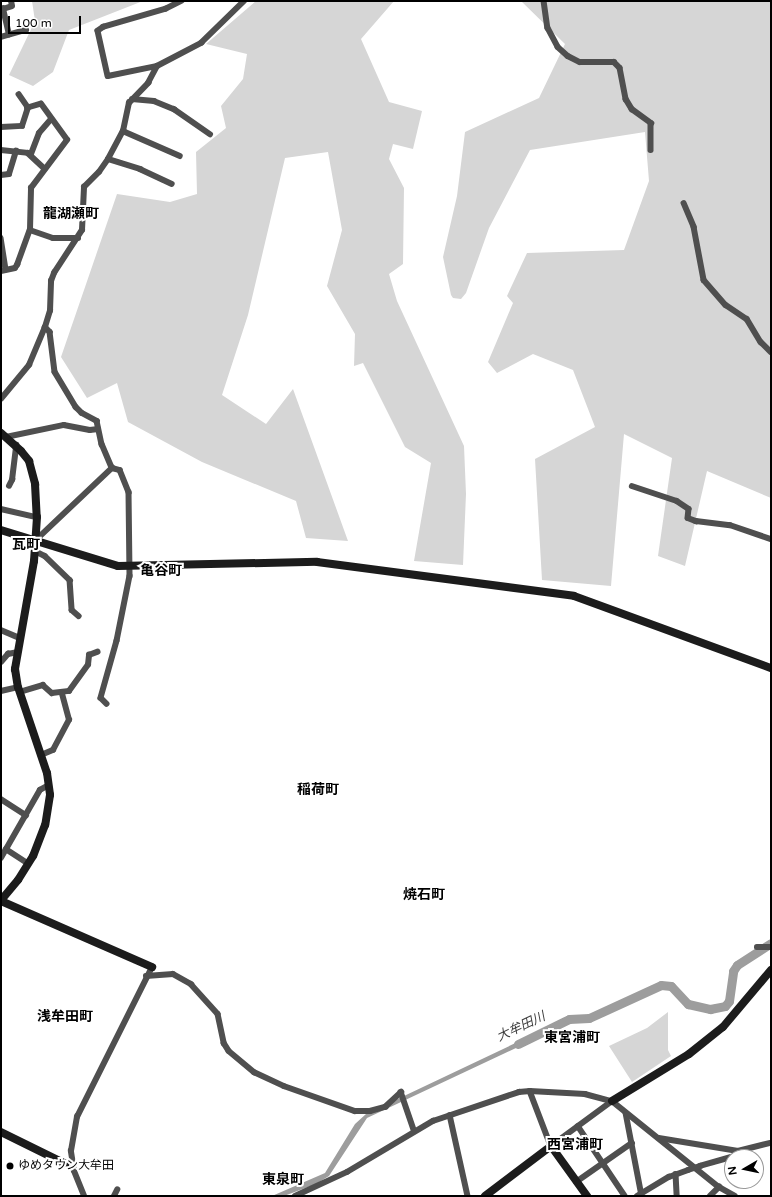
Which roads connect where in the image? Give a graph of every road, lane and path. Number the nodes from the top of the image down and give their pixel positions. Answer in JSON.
{"nodes":[{"id":1,"x":11,"y":1,"type":"edge"},
{"id":2,"x":182,"y":1,"type":"edge"},
{"id":3,"x":244,"y":1,"type":"edge"},
{"id":4,"x":544,"y":1,"type":"edge"},
{"id":5,"x":26,"y":30,"type":"dead end"},
{"id":6,"x":9,"y":35,"type":"junction"},
{"id":7,"x":1,"y":37,"type":"edge"},
{"id":8,"x":157,"y":66,"type":"junction"},
{"id":9,"x":19,"y":95,"type":"dead end"},
{"id":10,"x":132,"y":98,"type":"junction"},
{"id":11,"x":28,"y":108,"type":"junction"},
{"id":12,"x":51,"y":119,"type":"junction"},
{"id":13,"x":1,"y":127,"type":"edge"},
{"id":14,"x":123,"y":131,"type":"junction"},
{"id":15,"x":210,"y":134,"type":"dead end"},
{"id":16,"x":1,"y":150,"type":"edge"},
{"id":17,"x":651,"y":150,"type":"dead end"},
{"id":18,"x":16,"y":151,"type":"junction"},
{"id":19,"x":31,"y":154,"type":"junction"},
{"id":20,"x":180,"y":156,"type":"dead end"},
{"id":21,"x":108,"y":159,"type":"junction"},
{"id":22,"x":45,"y":169,"type":"junction"},
{"id":23,"x":1,"y":175,"type":"edge"},
{"id":24,"x":172,"y":184,"type":"dead end"},
{"id":25,"x":684,"y":203,"type":"dead end"},
{"id":26,"x":30,"y":230,"type":"junction"},
{"id":27,"x":1,"y":238,"type":"edge"},
{"id":28,"x":78,"y":238,"type":"junction"},
{"id":29,"x":3,"y":271,"type":"edge"},
{"id":30,"x":45,"y":327,"type":"junction"},
{"id":31,"x":771,"y":352,"type":"edge"},
{"id":32,"x":1,"y":399,"type":"edge"},
{"id":33,"x":98,"y":429,"type":"junction"},
{"id":34,"x":3,"y":437,"type":"edge"},
{"id":35,"x":16,"y":445,"type":"junction"},
{"id":36,"x":112,"y":468,"type":"junction"},
{"id":37,"x":9,"y":486,"type":"dead end"},
{"id":38,"x":632,"y":486,"type":"dead end"},
{"id":39,"x":1,"y":509,"type":"edge"},
{"id":40,"x":37,"y":517,"type":"junction"},
{"id":41,"x":1,"y":530,"type":"edge"},
{"id":42,"x":36,"y":540,"type":"junction"},
{"id":43,"x":771,"y":540,"type":"edge"},
{"id":44,"x":35,"y":550,"type":"junction"},
{"id":45,"x":131,"y":567,"type":"junction"},
{"id":46,"x":79,"y":616,"type":"dead end"},
{"id":47,"x":1,"y":630,"type":"edge"},
{"id":48,"x":20,"y":638,"type":"junction"},
{"id":49,"x":18,"y":652,"type":"junction"},
{"id":50,"x":97,"y":652,"type":"dead end"},
{"id":51,"x":1,"y":662,"type":"edge"},
{"id":52,"x":771,"y":668,"type":"edge"},
{"id":53,"x":19,"y":689,"type":"junction"},
{"id":54,"x":1,"y":691,"type":"edge"},
{"id":55,"x":62,"y":693,"type":"junction"},
{"id":56,"x":107,"y":704,"type":"dead end"},
{"id":57,"x":41,"y":755,"type":"junction"},
{"id":58,"x":49,"y":785,"type":"junction"},
{"id":59,"x":1,"y":799,"type":"edge"},
{"id":60,"x":26,"y":815,"type":"junction"},
{"id":61,"x":6,"y":849,"type":"junction"},
{"id":62,"x":1,"y":858,"type":"edge"},
{"id":63,"x":29,"y":864,"type":"junction"},
{"id":64,"x":1,"y":900,"type":"edge"},
{"id":65,"x":757,"y":947,"type":"dead end"},
{"id":66,"x":771,"y":947,"type":"edge"},
{"id":67,"x":152,"y":967,"type":"joint"},
{"id":68,"x":771,"y":970,"type":"edge"},
{"id":69,"x":146,"y":976,"type":"junction"},
{"id":70,"x":530,"y":1091,"type":"junction"},
{"id":71,"x":612,"y":1102,"type":"junction"},
{"id":72,"x":626,"y":1113,"type":"junction"},
{"id":73,"x":450,"y":1116,"type":"junction"},
{"id":74,"x":578,"y":1126,"type":"junction"},
{"id":75,"x":414,"y":1129,"type":"dead end"},
{"id":76,"x":1,"y":1132,"type":"edge"},
{"id":77,"x":658,"y":1138,"type":"junction"},
{"id":78,"x":632,"y":1143,"type":"junction"},
{"id":79,"x":771,"y":1143,"type":"edge"},
{"id":80,"x":551,"y":1146,"type":"junction"},
{"id":81,"x":724,"y":1159,"type":"edge"},
{"id":82,"x":66,"y":1164,"type":"joint"},
{"id":83,"x":602,"y":1164,"type":"junction"},
{"id":84,"x":74,"y":1171,"type":"junction"},
{"id":85,"x":676,"y":1174,"type":"junction"},
{"id":86,"x":576,"y":1182,"type":"junction"},
{"id":87,"x":719,"y":1187,"type":"junction"},
{"id":88,"x":640,"y":1195,"type":"edge"},
{"id":89,"x":84,"y":1196,"type":"edge"},
{"id":90,"x":295,"y":1196,"type":"edge"},
{"id":91,"x":468,"y":1196,"type":"edge"},
{"id":92,"x":485,"y":1196,"type":"edge"},
{"id":93,"x":586,"y":1196,"type":"edge"},
{"id":94,"x":625,"y":1196,"type":"edge"},
{"id":95,"x":677,"y":1196,"type":"edge"},
{"id":96,"x":710,"y":1196,"type":"edge"},
{"id":97,"x":735,"y":1196,"type":"edge"}],
"edges":[{"from":1,"to":6,"type":"street"},
{"from":2,"to":8,"type":"street"},
{"from":3,"to":8,"type":"street"},
{"from":4,"to":17,"type":"street"},
{"from":5,"to":6,"type":"street"},
{"from":6,"to":7,"type":"street"},
{"from":8,"to":10,"type":"street"},
{"from":9,"to":11,"type":"street"},
{"from":10,"to":14,"type":"street"},
{"from":10,"to":15,"type":"street"},
{"from":11,"to":12,"type":"street"},
{"from":11,"to":13,"type":"street"},
{"from":12,"to":19,"type":"street"},
{"from":12,"to":22,"type":"street"},
{"from":14,"to":20,"type":"street"},
{"from":14,"to":21,"type":"street"},
{"from":16,"to":18,"type":"street"},
{"from":18,"to":19,"type":"street"},
{"from":18,"to":23,"type":"street"},
{"from":19,"to":22,"type":"street"},
{"from":21,"to":24,"type":"street"},
{"from":21,"to":28,"type":"street"},
{"from":22,"to":26,"type":"street"},
{"from":25,"to":31,"type":"street"},
{"from":26,"to":28,"type":"street"},
{"from":26,"to":29,"type":"street"},
{"from":27,"to":29,"type":"street"},
{"from":28,"to":30,"type":"street"},
{"from":30,"to":32,"type":"street"},
{"from":30,"to":33,"type":"street"},
{"from":33,"to":34,"type":"street"},
{"from":33,"to":36,"type":"street"},
{"from":34,"to":35,"type":"street"},
{"from":35,"to":37,"type":"street"},
{"from":35,"to":40,"type":"street"},
{"from":36,"to":42,"type":"street"},
{"from":36,"to":45,"type":"street"},
{"from":38,"to":43,"type":"street"},
{"from":39,"to":40,"type":"street"},
{"from":40,"to":42,"type":"street"},
{"from":41,"to":42,"type":"street"},
{"from":42,"to":44,"type":"street"},
{"from":42,"to":45,"type":"street"},
{"from":44,"to":46,"type":"street"},
{"from":44,"to":48,"type":"street"},
{"from":45,"to":52,"type":"street"},
{"from":45,"to":56,"type":"street"},
{"from":47,"to":48,"type":"street"},
{"from":48,"to":49,"type":"street"},
{"from":49,"to":51,"type":"street"},
{"from":49,"to":53,"type":"street"},
{"from":50,"to":55,"type":"street"},
{"from":53,"to":54,"type":"street"},
{"from":53,"to":55,"type":"street"},
{"from":53,"to":57,"type":"street"},
{"from":55,"to":57,"type":"street"},
{"from":57,"to":58,"type":"street"},
{"from":58,"to":60,"type":"street"},
{"from":58,"to":63,"type":"street"},
{"from":59,"to":60,"type":"street"},
{"from":60,"to":61,"type":"street"},
{"from":61,"to":62,"type":"street"},
{"from":61,"to":63,"type":"street"},
{"from":63,"to":64,"type":"street"},
{"from":64,"to":67,"type":"street"},
{"from":65,"to":66,"type":"street"},
{"from":67,"to":69,"type":"street"},
{"from":68,"to":71,"type":"street"},
{"from":69,"to":75,"type":"street"},
{"from":69,"to":84,"type":"street"},
{"from":70,"to":71,"type":"street"},
{"from":70,"to":73,"type":"street"},
{"from":70,"to":80,"type":"street"},
{"from":71,"to":72,"type":"street"},
{"from":71,"to":74,"type":"street"},
{"from":72,"to":77,"type":"street"},
{"from":72,"to":78,"type":"street"},
{"from":73,"to":90,"type":"street"},
{"from":73,"to":91,"type":"street"},
{"from":74,"to":80,"type":"street"},
{"from":74,"to":83,"type":"street"},
{"from":76,"to":82,"type":"street"},
{"from":77,"to":79,"type":"street"},
{"from":77,"to":87,"type":"street"},
{"from":78,"to":83,"type":"street"},
{"from":78,"to":88,"type":"street"},
{"from":80,"to":86,"type":"street"},
{"from":80,"to":92,"type":"street"},
{"from":81,"to":85,"type":"street","bridge":true},
{"from":82,"to":84,"type":"street"},
{"from":83,"to":86,"type":"street"},
{"from":83,"to":94,"type":"street"},
{"from":84,"to":89,"type":"street"},
{"from":85,"to":88,"type":"street"},
{"from":85,"to":95,"type":"street"},
{"from":86,"to":93,"type":"street"},
{"from":87,"to":96,"type":"street"},
{"from":87,"to":97,"type":"street"}]}
